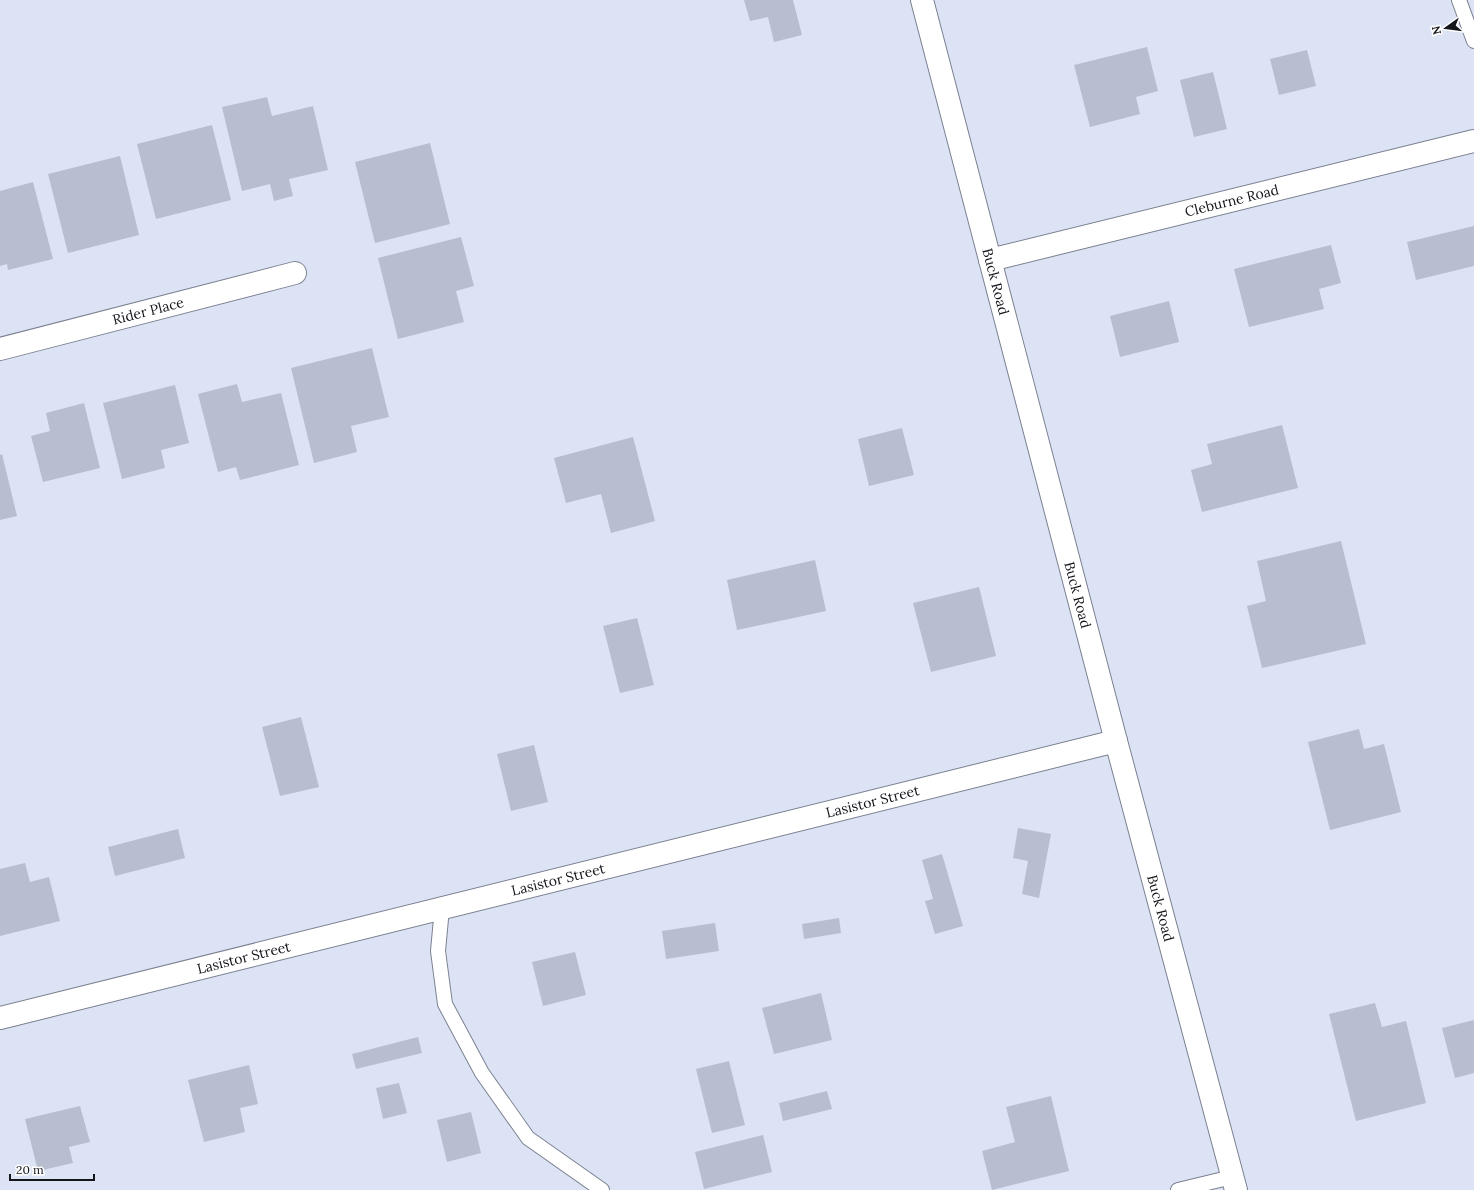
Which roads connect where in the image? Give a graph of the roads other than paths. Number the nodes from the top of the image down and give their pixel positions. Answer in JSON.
{"nodes":[{"id":1,"x":922,"y":0,"type":"edge"},
{"id":2,"x":1459,"y":0,"type":"edge"},
{"id":3,"x":1474,"y":41,"type":"edge"},
{"id":4,"x":1474,"y":140,"type":"edge"},
{"id":5,"x":990,"y":260,"type":"junction"},
{"id":6,"x":295,"y":273,"type":"dead end"},
{"id":7,"x":0,"y":349,"type":"edge"},
{"id":8,"x":1116,"y":741,"type":"junction"},
{"id":9,"x":442,"y":908,"type":"junction"},
{"id":10,"x":0,"y":1018,"type":"edge"},
{"id":11,"x":1234,"y":1184,"type":"edge"},
{"id":12,"x":602,"y":1190,"type":"edge"},
{"id":13,"x":1178,"y":1190,"type":"edge"}],
"edges":[{"from":1,"to":5,"type":"street","name":"Buck Road"},
{"from":2,"to":3,"type":"lane"},
{"from":4,"to":5,"type":"street","name":"Cleburne Road"},
{"from":5,"to":8,"type":"street","name":"Buck Road"},
{"from":6,"to":7,"type":"street","name":"Rider Place"},
{"from":8,"to":9,"type":"street","name":"Lasistor Street"},
{"from":8,"to":11,"type":"street","name":"Buck Road"},
{"from":9,"to":10,"type":"street","name":"Lasistor Street"},
{"from":9,"to":12,"type":"lane"},
{"from":11,"to":13,"type":"lane"}]}
